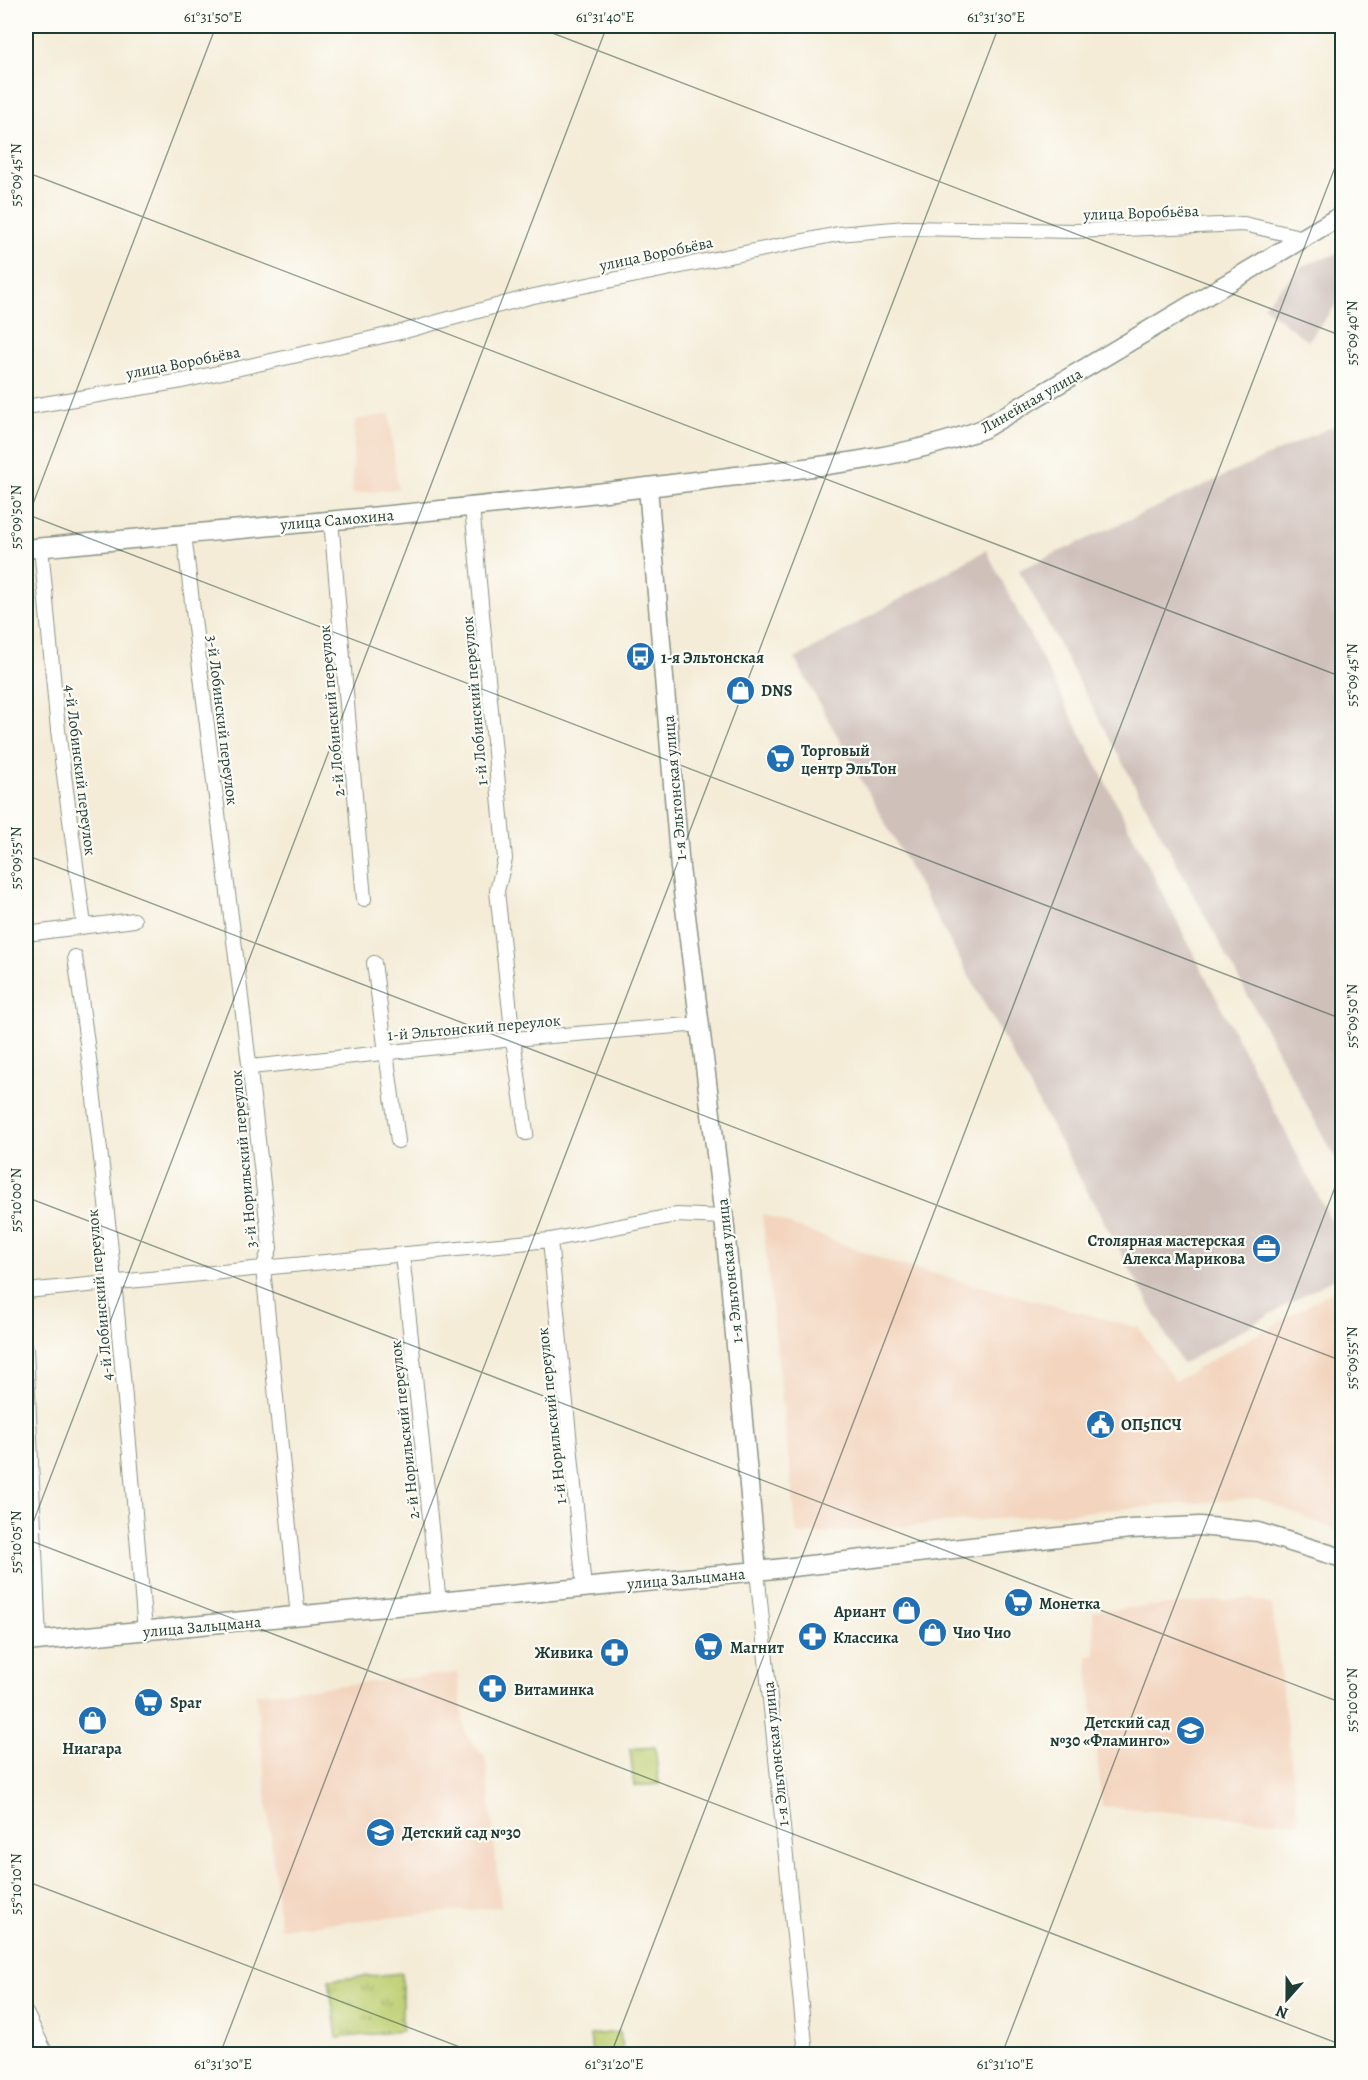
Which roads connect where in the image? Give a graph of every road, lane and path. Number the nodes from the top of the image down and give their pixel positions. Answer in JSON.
{"nodes":[{"id":1,"x":1342,"y":215,"type":"edge"},
{"id":2,"x":1304,"y":238,"type":"junction"},
{"id":3,"x":26,"y":407,"type":"edge"},
{"id":4,"x":648,"y":487,"type":"junction"},
{"id":5,"x":472,"y":507,"type":"junction"},
{"id":6,"x":331,"y":520,"type":"junction"},
{"id":7,"x":184,"y":533,"type":"junction"},
{"id":8,"x":33,"y":548,"type":"edge"},
{"id":9,"x":364,"y":899,"type":"dead end"},
{"id":10,"x":232,"y":912,"type":"joint"},
{"id":11,"x":134,"y":920,"type":"dead end"},
{"id":12,"x":84,"y":925,"type":"junction"},
{"id":13,"x":26,"y":934,"type":"edge"},
{"id":14,"x":75,"y":957,"type":"dead end"},
{"id":15,"x":374,"y":963,"type":"dead end"},
{"id":16,"x":701,"y":1024,"type":"junction"},
{"id":17,"x":513,"y":1039,"type":"junction"},
{"id":18,"x":385,"y":1052,"type":"junction"},
{"id":19,"x":251,"y":1067,"type":"junction"},
{"id":20,"x":526,"y":1133,"type":"dead end"},
{"id":21,"x":398,"y":1141,"type":"dead end"},
{"id":22,"x":724,"y":1217,"type":"junction"},
{"id":23,"x":550,"y":1240,"type":"junction"},
{"id":24,"x":402,"y":1254,"type":"junction"},
{"id":25,"x":263,"y":1268,"type":"junction"},
{"id":26,"x":116,"y":1282,"type":"junction"},
{"id":27,"x":26,"y":1291,"type":"edge"},
{"id":28,"x":26,"y":1349,"type":"edge"},
{"id":29,"x":1342,"y":1558,"type":"edge"},
{"id":30,"x":757,"y":1572,"type":"junction"},
{"id":31,"x":584,"y":1588,"type":"junction"},
{"id":32,"x":439,"y":1603,"type":"junction"},
{"id":33,"x":298,"y":1617,"type":"junction"},
{"id":34,"x":145,"y":1631,"type":"junction"},
{"id":35,"x":32,"y":1642,"type":"edge"},
{"id":36,"x":26,"y":2013,"type":"edge"},
{"id":37,"x":46,"y":2055,"type":"edge"},
{"id":38,"x":806,"y":2055,"type":"edge"}],
"edges":[{"from":1,"to":2,"type":"street","name":"Линейная улица"},
{"from":2,"to":3,"type":"street","name":"улица Воробьёва"},
{"from":2,"to":4,"type":"street","name":"Линейная улица"},
{"from":4,"to":5,"type":"street","name":"улица Самохина"},
{"from":4,"to":16,"type":"street","name":"1-я Эльтонская улица"},
{"from":5,"to":6,"type":"street","name":"улица Самохина"},
{"from":5,"to":17,"type":"street","name":"1-й Лобинский переулок"},
{"from":6,"to":7,"type":"street","name":"улица Самохина"},
{"from":6,"to":9,"type":"street","name":"2-й Лобинский переулок"},
{"from":7,"to":8,"type":"street","name":"улица Самохина"},
{"from":7,"to":10,"type":"street","name":"3-й Лобинский переулок"},
{"from":8,"to":12,"type":"street","name":"4-й Лобинский переулок"},
{"from":10,"to":19,"type":"street","name":"3-й Норильский переулок"},
{"from":11,"to":12,"type":"street"},
{"from":12,"to":13,"type":"street"},
{"from":14,"to":26,"type":"street","name":"4-й Лобинский переулок"},
{"from":15,"to":18,"type":"street"},
{"from":16,"to":17,"type":"street","name":"1-й Эльтонский переулок"},
{"from":16,"to":22,"type":"street","name":"1-я Эльтонская улица"},
{"from":17,"to":18,"type":"street","name":"1-й Эльтонский переулок"},
{"from":17,"to":20,"type":"street"},
{"from":18,"to":19,"type":"street","name":"1-й Эльтонский переулок"},
{"from":18,"to":21,"type":"street"},
{"from":19,"to":25,"type":"street","name":"3-й Норильский переулок"},
{"from":22,"to":23,"type":"street"},
{"from":22,"to":30,"type":"street","name":"1-я Эльтонская улица"},
{"from":23,"to":24,"type":"street"},
{"from":23,"to":31,"type":"street","name":"1-й Норильский переулок"},
{"from":24,"to":25,"type":"street"},
{"from":24,"to":32,"type":"street","name":"2-й Норильский переулок"},
{"from":25,"to":26,"type":"street"},
{"from":25,"to":33,"type":"street","name":"3-й Норильский переулок"},
{"from":26,"to":27,"type":"street"},
{"from":26,"to":34,"type":"street","name":"4-й Лобинский переулок"},
{"from":28,"to":35,"type":"street"},
{"from":29,"to":30,"type":"street","name":"улица Зальцмана"},
{"from":30,"to":31,"type":"street","name":"улица Зальцмана"},
{"from":30,"to":38,"type":"street","name":"1-я Эльтонская улица"},
{"from":31,"to":32,"type":"street","name":"улица Зальцмана"},
{"from":32,"to":33,"type":"street","name":"улица Зальцмана"},
{"from":33,"to":34,"type":"street","name":"улица Зальцмана"},
{"from":34,"to":35,"type":"street","name":"улица Зальцмана"},
{"from":36,"to":37,"type":"street"}]}
